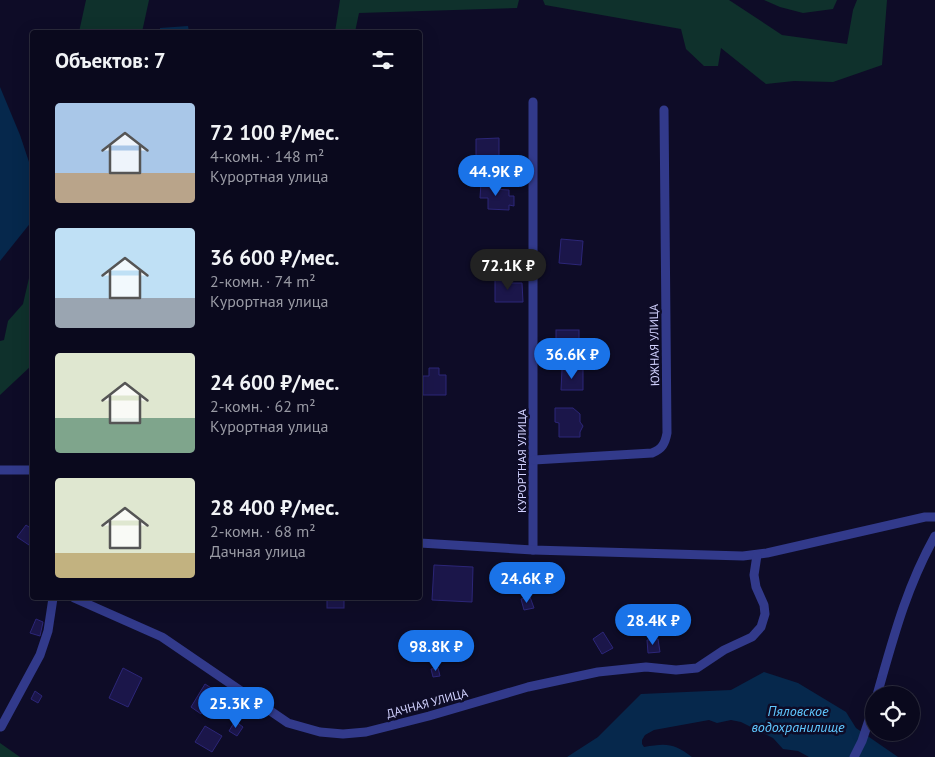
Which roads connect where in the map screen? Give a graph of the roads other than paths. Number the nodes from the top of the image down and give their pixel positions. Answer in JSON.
{"nodes":[{"id":1,"x":534,"y":102,"type":"dead end"},
{"id":2,"x":664,"y":110,"type":"dead end"},
{"id":3,"x":534,"y":460,"type":"junction"},
{"id":4,"x":0,"y":470,"type":"edge"},
{"id":5,"x":30,"y":470,"type":"edge"},
{"id":6,"x":935,"y":516,"type":"edge"},
{"id":7,"x":935,"y":536,"type":"edge"},
{"id":8,"x":422,"y":543,"type":"edge"},
{"id":9,"x":534,"y":550,"type":"junction"},
{"id":10,"x":757,"y":555,"type":"junction"},
{"id":11,"x":53,"y":600,"type":"edge"},
{"id":12,"x":79,"y":600,"type":"edge"},
{"id":13,"x":880,"y":686,"type":"edge"},
{"id":14,"x":1,"y":727,"type":"edge"},
{"id":15,"x":865,"y":732,"type":"edge"},
{"id":16,"x":854,"y":757,"type":"edge"}],
"edges":[{"from":1,"to":3,"type":"street","name":"КУРОРТНАЯ УЛИЦА"},
{"from":2,"to":3,"type":"street","name":"ЮЖНАЯ УЛИЦА"},
{"from":3,"to":9,"type":"street","name":"КУРОРТНАЯ УЛИЦА"},
{"from":4,"to":5,"type":"street"},
{"from":6,"to":10,"type":"street"},
{"from":7,"to":13,"type":"street"},
{"from":8,"to":9,"type":"street"},
{"from":9,"to":10,"type":"street"},
{"from":10,"to":12,"type":"street","name":"ДАЧНАЯ УЛИЦА"},
{"from":11,"to":14,"type":"street"},
{"from":15,"to":16,"type":"street"}]}
